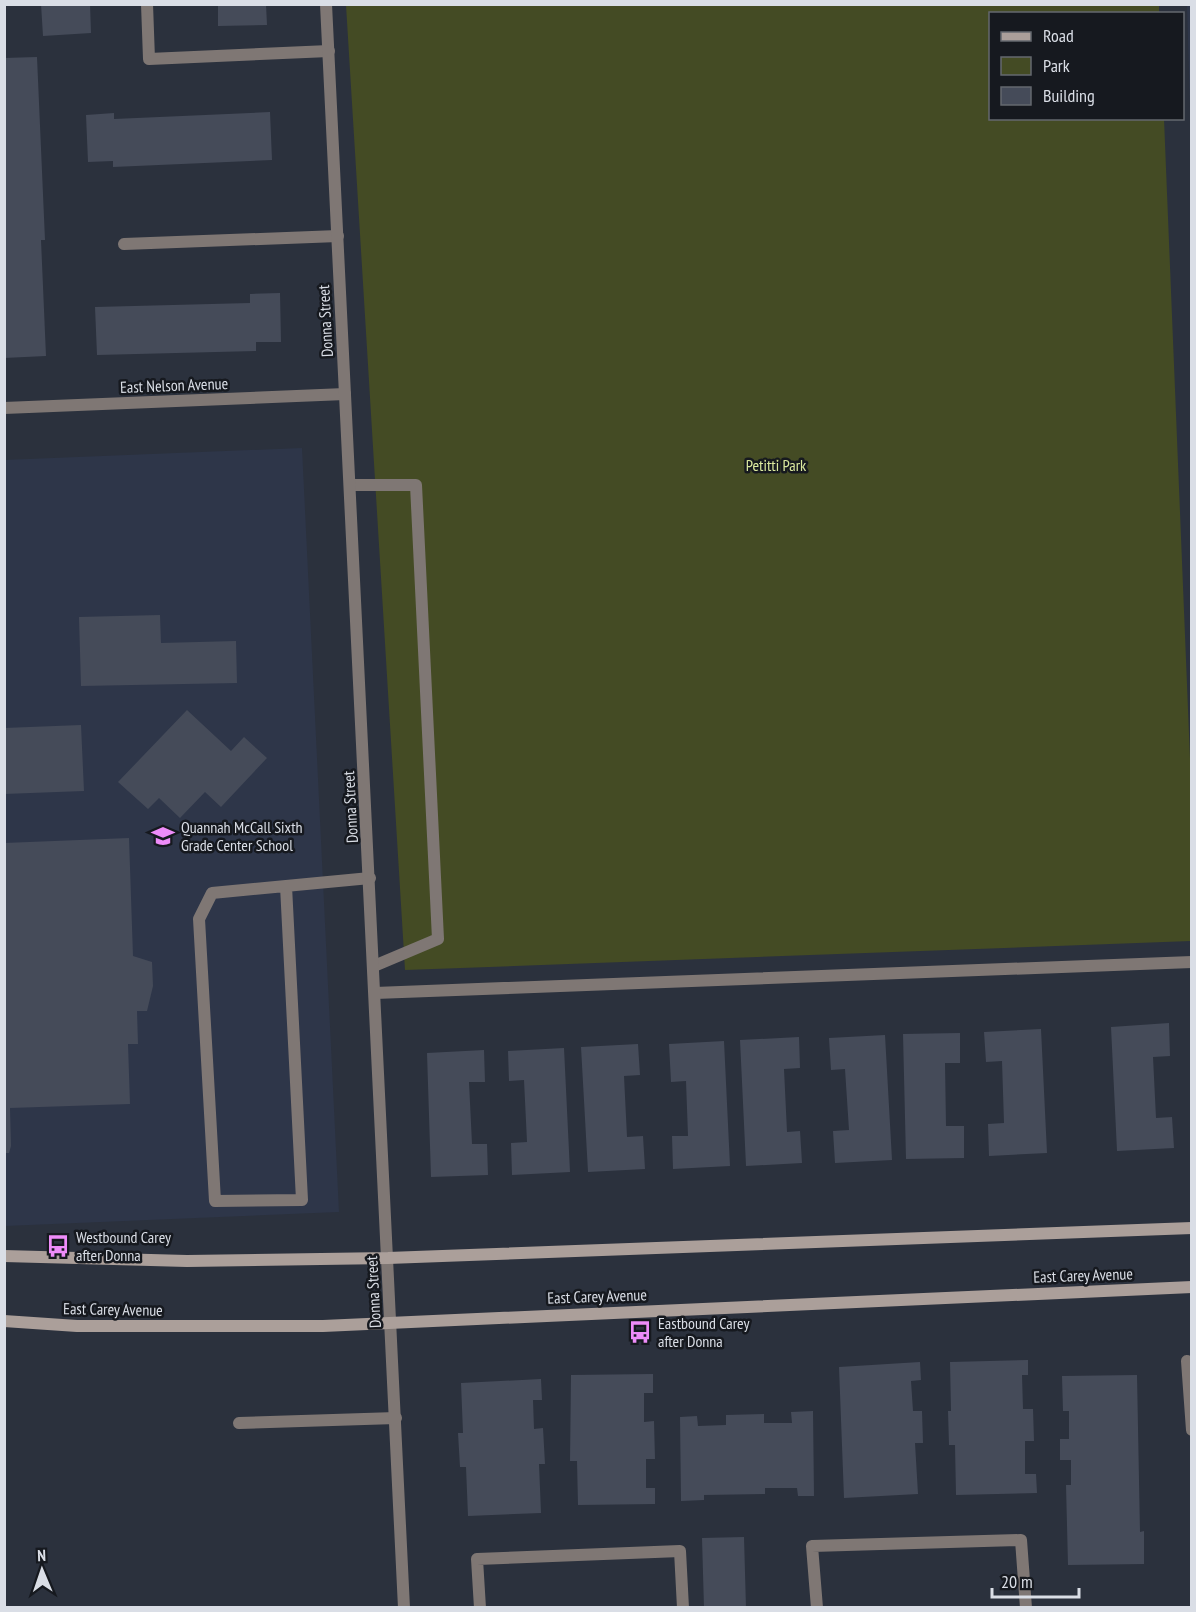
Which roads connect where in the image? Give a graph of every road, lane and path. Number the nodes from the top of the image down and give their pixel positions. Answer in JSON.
{"nodes":[{"id":1,"x":147,"y":4,"type":"edge"},
{"id":2,"x":326,"y":4,"type":"edge"},
{"id":3,"x":329,"y":51,"type":"junction"},
{"id":4,"x":338,"y":236,"type":"junction"},
{"id":5,"x":124,"y":244,"type":"dead end"},
{"id":6,"x":345,"y":394,"type":"junction"},
{"id":7,"x":4,"y":408,"type":"edge"},
{"id":8,"x":350,"y":485,"type":"junction"},
{"id":9,"x":370,"y":878,"type":"junction"},
{"id":10,"x":286,"y":886,"type":"junction"},
{"id":11,"x":1191,"y":962,"type":"edge"},
{"id":12,"x":374,"y":966,"type":"junction"},
{"id":13,"x":375,"y":993,"type":"junction"},
{"id":14,"x":1191,"y":1228,"type":"edge"},
{"id":15,"x":4,"y":1256,"type":"edge"},
{"id":16,"x":388,"y":1258,"type":"junction"},
{"id":17,"x":1191,"y":1287,"type":"edge"},
{"id":18,"x":4,"y":1321,"type":"edge"},
{"id":19,"x":391,"y":1322,"type":"junction"},
{"id":20,"x":1187,"y":1361,"type":"dead end"},
{"id":21,"x":396,"y":1418,"type":"junction"},
{"id":22,"x":239,"y":1423,"type":"dead end"},
{"id":23,"x":1191,"y":1430,"type":"edge"},
{"id":24,"x":404,"y":1608,"type":"edge"},
{"id":25,"x":480,"y":1608,"type":"edge"},
{"id":26,"x":682,"y":1608,"type":"edge"},
{"id":27,"x":817,"y":1608,"type":"edge"},
{"id":28,"x":1026,"y":1608,"type":"edge"}],
"edges":[{"from":1,"to":3,"type":"street"},
{"from":2,"to":3,"type":"street","name":"Donna Street"},
{"from":3,"to":4,"type":"street","name":"Donna Street"},
{"from":4,"to":5,"type":"street"},
{"from":4,"to":6,"type":"street","name":"Donna Street"},
{"from":6,"to":7,"type":"street","name":"East Nelson Avenue"},
{"from":6,"to":8,"type":"street","name":"Donna Street"},
{"from":8,"to":9,"type":"street","name":"Donna Street"},
{"from":8,"to":12,"type":"street"},
{"from":9,"to":10,"type":"street"},
{"from":9,"to":12,"type":"street","name":"Donna Street"},
{"from":10,"to":10,"type":"street"},
{"from":11,"to":13,"type":"street"},
{"from":12,"to":13,"type":"street","name":"Donna Street"},
{"from":13,"to":16,"type":"street","name":"Donna Street"},
{"from":14,"to":16,"type":"main road"},
{"from":15,"to":16,"type":"main road"},
{"from":16,"to":19,"type":"street","name":"Donna Street"},
{"from":17,"to":19,"type":"main road","name":"East Carey Avenue"},
{"from":18,"to":19,"type":"main road","name":"East Carey Avenue"},
{"from":19,"to":21,"type":"street","name":"Donna Street"},
{"from":20,"to":23,"type":"street"},
{"from":21,"to":22,"type":"street"},
{"from":21,"to":24,"type":"street","name":"Donna Street"},
{"from":25,"to":26,"type":"street"},
{"from":27,"to":28,"type":"street"}]}
